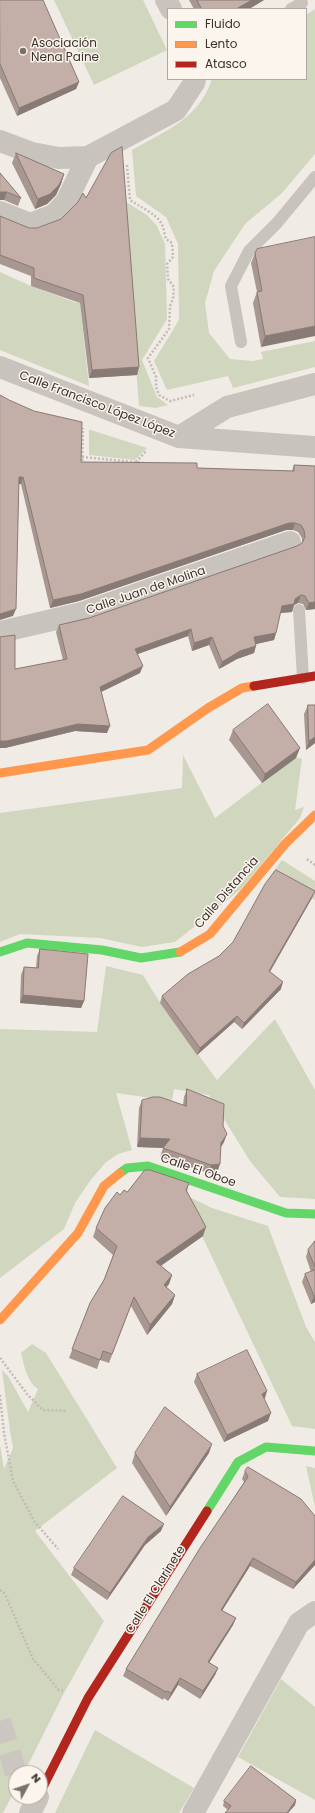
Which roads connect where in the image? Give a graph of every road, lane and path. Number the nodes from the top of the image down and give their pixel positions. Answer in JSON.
{"nodes":[{"id":1,"x":195,"y":80,"type":"edge"},
{"id":2,"x":0,"y":141,"type":"edge"},
{"id":3,"x":88,"y":157,"type":"junction"},
{"id":4,"x":127,"y":164,"type":"dead end"},
{"id":5,"x":315,"y":177,"type":"edge"},
{"id":6,"x":0,"y":212,"type":"edge"},
{"id":7,"x":241,"y":342,"type":"dead end"},
{"id":8,"x":0,"y":368,"type":"edge"},
{"id":9,"x":315,"y":384,"type":"edge"},
{"id":10,"x":189,"y":396,"type":"dead end"},
{"id":11,"x":83,"y":430,"type":"edge"},
{"id":12,"x":179,"y":437,"type":"junction"},
{"id":13,"x":315,"y":447,"type":"edge"},
{"id":14,"x":148,"y":450,"type":"dead end"},
{"id":15,"x":82,"y":457,"type":"junction"},
{"id":16,"x":136,"y":462,"type":"junction"},
{"id":17,"x":151,"y":463,"type":"edge"},
{"id":18,"x":82,"y":470,"type":"edge"},
{"id":19,"x":290,"y":542,"type":"dead end"},
{"id":20,"x":299,"y":610,"type":"dead end"},
{"id":21,"x":0,"y":632,"type":"edge"},
{"id":22,"x":309,"y":677,"type":"edge"},
{"id":23,"x":0,"y":773,"type":"edge"},
{"id":24,"x":315,"y":816,"type":"edge"},
{"id":25,"x":0,"y":952,"type":"edge"},
{"id":26,"x":315,"y":1214,"type":"edge"},
{"id":27,"x":0,"y":1320,"type":"edge"},
{"id":28,"x":0,"y":1358,"type":"edge"},
{"id":29,"x":0,"y":1395,"type":"edge"},
{"id":30,"x":66,"y":1411,"type":"dead end"},
{"id":31,"x":315,"y":1451,"type":"edge"},
{"id":32,"x":58,"y":1549,"type":"dead end"},
{"id":33,"x":0,"y":1590,"type":"edge"},
{"id":34,"x":315,"y":1612,"type":"edge"},
{"id":35,"x":88,"y":1698,"type":"junction"},
{"id":36,"x":48,"y":1777,"type":"edge"},
{"id":37,"x":193,"y":1813,"type":"edge"}],
"edges":[{"from":1,"to":3,"type":"street"},
{"from":2,"to":3,"type":"street"},
{"from":3,"to":6,"type":"street"},
{"from":4,"to":10,"type":"path"},
{"from":5,"to":7,"type":"lane"},
{"from":8,"to":12,"type":"street","name":"Calle Francisco López López"},
{"from":9,"to":12,"type":"street"},
{"from":11,"to":15,"type":"path"},
{"from":12,"to":13,"type":"street","name":"Calle Francisco López López"},
{"from":14,"to":16,"type":"path"},
{"from":15,"to":16,"type":"path"},
{"from":15,"to":18,"type":"path"},
{"from":16,"to":17,"type":"path"},
{"from":19,"to":21,"type":"street","name":"Calle Juan de Molina"},
{"from":20,"to":22,"type":"lane"},
{"from":22,"to":23,"type":"street"},
{"from":24,"to":25,"type":"street","name":"Calle Distancia"},
{"from":26,"to":27,"type":"street","name":"Calle El Oboe"},
{"from":28,"to":30,"type":"path"},
{"from":29,"to":32,"type":"path"},
{"from":31,"to":35,"type":"street","name":"Calle El Clarinete"},
{"from":33,"to":35,"type":"path"},
{"from":34,"to":37,"type":"street"},
{"from":35,"to":36,"type":"street","name":"Calle El Clarinete"}]}
